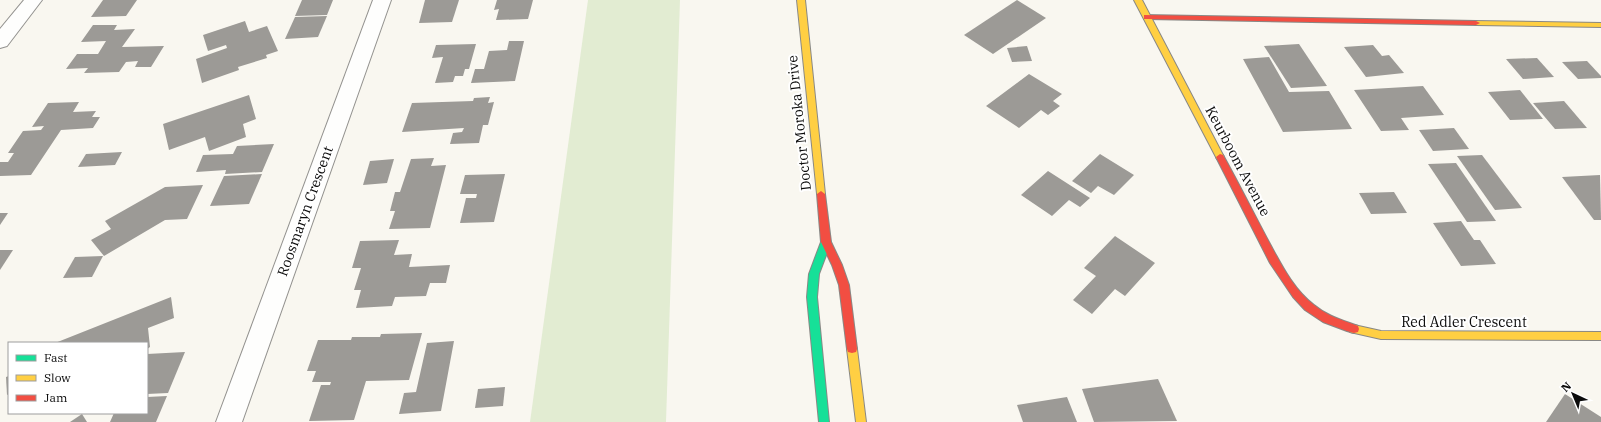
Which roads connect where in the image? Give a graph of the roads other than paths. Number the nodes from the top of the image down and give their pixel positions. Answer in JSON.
{"nodes":[{"id":1,"x":33,"y":0,"type":"edge"},
{"id":2,"x":382,"y":0,"type":"edge"},
{"id":3,"x":800,"y":0,"type":"edge"},
{"id":4,"x":1138,"y":0,"type":"edge"},
{"id":5,"x":1147,"y":17,"type":"junction"},
{"id":6,"x":1601,"y":24,"type":"edge"},
{"id":7,"x":0,"y":42,"type":"edge"},
{"id":8,"x":826,"y":242,"type":"junction"},
{"id":9,"x":1330,"y":320,"type":"joint"},
{"id":10,"x":1601,"y":336,"type":"edge"},
{"id":11,"x":229,"y":422,"type":"edge"},
{"id":12,"x":824,"y":422,"type":"edge"},
{"id":13,"x":861,"y":422,"type":"edge"}],
"edges":[{"from":1,"to":7,"type":"street"},
{"from":2,"to":11,"type":"street","name":"Roosmaryn Crescent"},
{"from":3,"to":8,"type":"street","name":"Doctor Moroka Drive"},
{"from":4,"to":5,"type":"street","name":"Keurboom Avenue"},
{"from":5,"to":6,"type":"street"},
{"from":5,"to":9,"type":"street","name":"Keurboom Avenue"},
{"from":8,"to":12,"type":"street","name":"Doctor Moroka Drive"},
{"from":8,"to":13,"type":"street","name":"Doctor Moroka Drive"},
{"from":9,"to":10,"type":"street","name":"Red Adler Crescent"}]}
